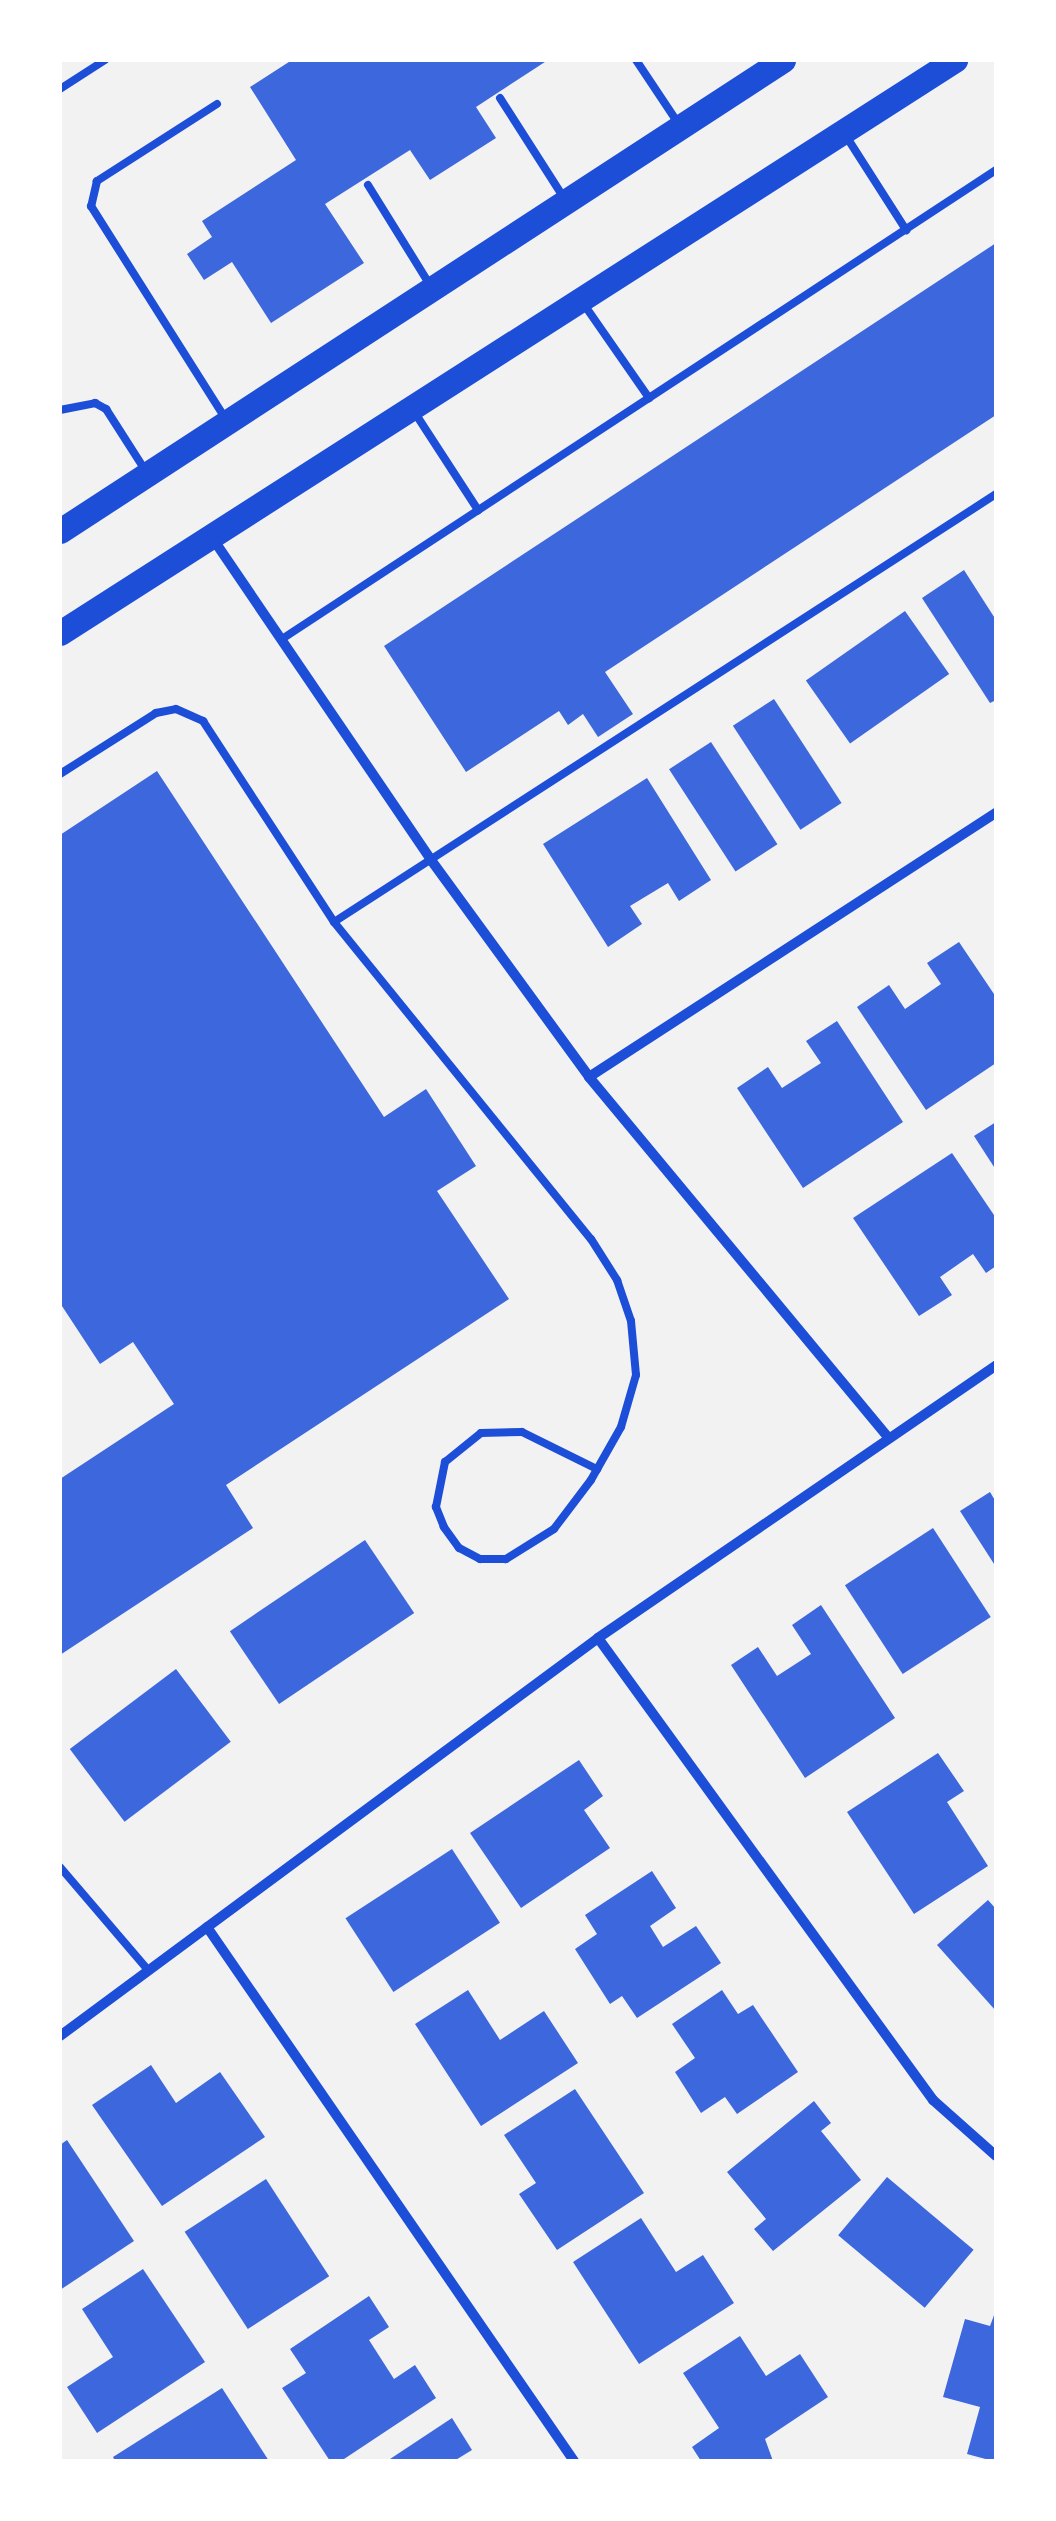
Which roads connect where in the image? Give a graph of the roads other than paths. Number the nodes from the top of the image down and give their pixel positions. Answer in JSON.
{"nodes":[{"id":1,"x":104,"y":60,"type":"edge"},
{"id":2,"x":636,"y":60,"type":"edge"},
{"id":3,"x":955,"y":60,"type":"edge"},
{"id":4,"x":771,"y":62,"type":"edge"},
{"id":5,"x":60,"y":89,"type":"edge"},
{"id":6,"x":500,"y":98,"type":"dead end"},
{"id":7,"x":217,"y":104,"type":"dead end"},
{"id":8,"x":681,"y":126,"type":"junction"},
{"id":9,"x":843,"y":132,"type":"junction"},
{"id":10,"x":996,"y":170,"type":"edge"},
{"id":11,"x":368,"y":184,"type":"dead end"},
{"id":12,"x":566,"y":202,"type":"junction"},
{"id":13,"x":906,"y":230,"type":"junction"},
{"id":14,"x":432,"y":288,"type":"junction"},
{"id":15,"x":580,"y":300,"type":"junction"},
{"id":16,"x":649,"y":398,"type":"junction"},
{"id":17,"x":410,"y":408,"type":"junction"},
{"id":18,"x":60,"y":410,"type":"edge"},
{"id":19,"x":227,"y":422,"type":"junction"},
{"id":20,"x":148,"y":474,"type":"junction"},
{"id":21,"x":996,"y":494,"type":"edge"},
{"id":22,"x":478,"y":510,"type":"junction"},
{"id":23,"x":60,"y":531,"type":"edge"},
{"id":24,"x":211,"y":536,"type":"junction"},
{"id":25,"x":60,"y":633,"type":"edge"},
{"id":26,"x":282,"y":640,"type":"junction"},
{"id":27,"x":60,"y":774,"type":"edge"},
{"id":28,"x":996,"y":812,"type":"edge"},
{"id":29,"x":430,"y":860,"type":"junction"},
{"id":30,"x":334,"y":922,"type":"junction"},
{"id":31,"x":589,"y":1077,"type":"junction"},
{"id":32,"x":996,"y":1365,"type":"edge"},
{"id":33,"x":888,"y":1437,"type":"junction"},
{"id":34,"x":597,"y":1469,"type":"junction"},
{"id":35,"x":598,"y":1638,"type":"junction"},
{"id":36,"x":60,"y":1867,"type":"edge"},
{"id":37,"x":64,"y":1880,"type":"edge"},
{"id":38,"x":207,"y":1927,"type":"junction"},
{"id":39,"x":148,"y":1970,"type":"junction"},
{"id":40,"x":60,"y":2036,"type":"edge"},
{"id":41,"x":996,"y":2156,"type":"edge"},
{"id":42,"x":574,"y":2461,"type":"edge"}],
"edges":[{"from":1,"to":5,"type":"lane"},
{"from":2,"to":8,"type":"lane"},
{"from":3,"to":9,"type":"main road"},
{"from":4,"to":8,"type":"main road"},
{"from":6,"to":12,"type":"lane"},
{"from":7,"to":19,"type":"lane"},
{"from":8,"to":12,"type":"main road"},
{"from":9,"to":13,"type":"lane"},
{"from":9,"to":15,"type":"main road"},
{"from":10,"to":13,"type":"lane"},
{"from":11,"to":14,"type":"lane"},
{"from":12,"to":14,"type":"main road"},
{"from":13,"to":16,"type":"lane"},
{"from":14,"to":19,"type":"main road"},
{"from":15,"to":16,"type":"lane"},
{"from":15,"to":17,"type":"main road"},
{"from":16,"to":22,"type":"lane"},
{"from":17,"to":22,"type":"lane"},
{"from":17,"to":24,"type":"main road"},
{"from":18,"to":20,"type":"lane"},
{"from":19,"to":20,"type":"main road"},
{"from":20,"to":23,"type":"main road"},
{"from":21,"to":29,"type":"lane"},
{"from":22,"to":26,"type":"lane"},
{"from":24,"to":25,"type":"main road"},
{"from":24,"to":26,"type":"street"},
{"from":26,"to":29,"type":"street"},
{"from":27,"to":30,"type":"lane"},
{"from":28,"to":31,"type":"street"},
{"from":29,"to":30,"type":"lane"},
{"from":29,"to":31,"type":"street"},
{"from":30,"to":34,"type":"lane"},
{"from":31,"to":33,"type":"street"},
{"from":32,"to":33,"type":"street"},
{"from":33,"to":35,"type":"street"},
{"from":34,"to":34,"type":"lane"},
{"from":35,"to":38,"type":"street"},
{"from":35,"to":41,"type":"street"},
{"from":36,"to":37,"type":"lane"},
{"from":37,"to":39,"type":"lane"},
{"from":38,"to":39,"type":"street"},
{"from":38,"to":42,"type":"street"},
{"from":39,"to":40,"type":"street"}]}
